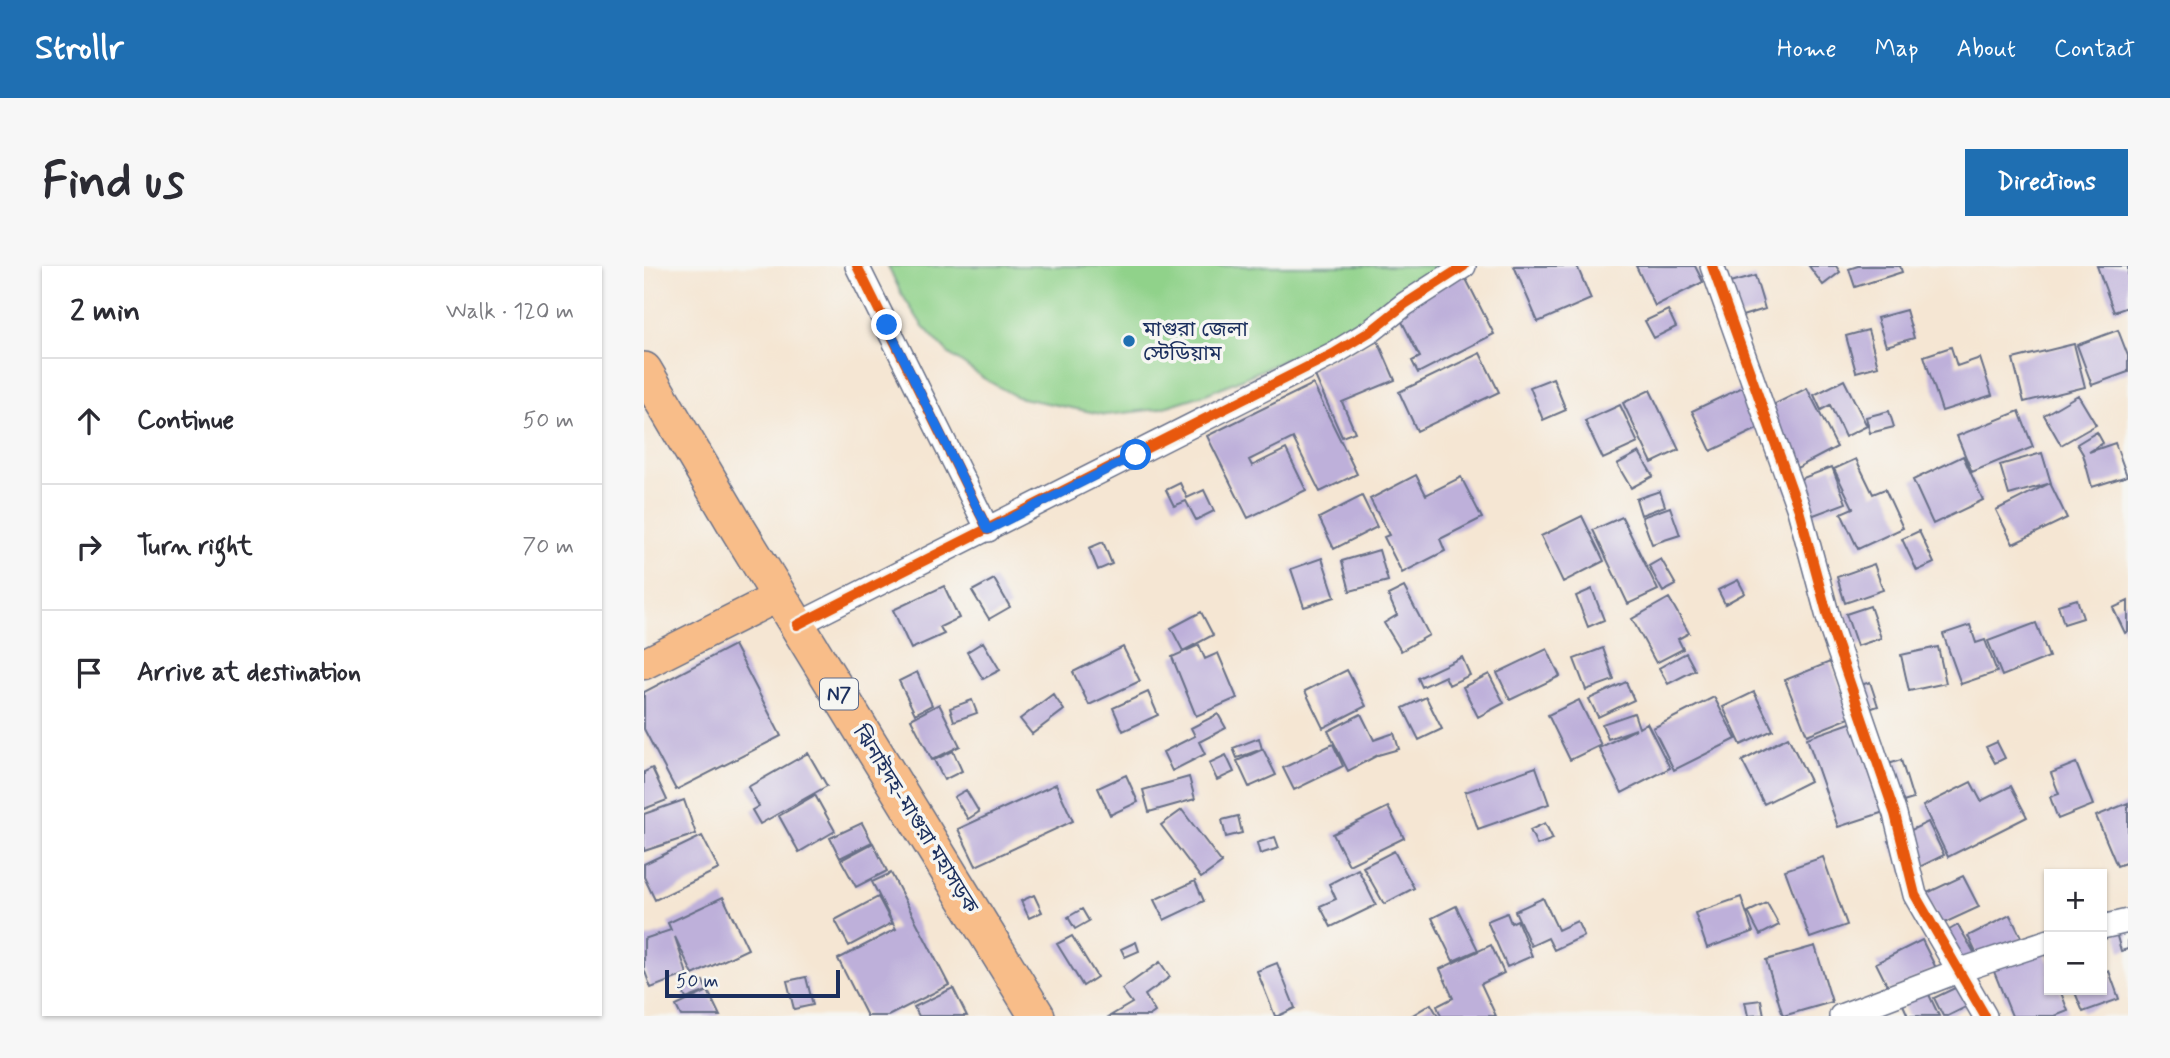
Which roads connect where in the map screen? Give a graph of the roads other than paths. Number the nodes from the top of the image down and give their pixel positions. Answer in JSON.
{"nodes":[{"id":1,"x":857,"y":266,"type":"edge"},
{"id":2,"x":1464,"y":266,"type":"edge"},
{"id":3,"x":1712,"y":266,"type":"edge"},
{"id":4,"x":644,"y":370,"type":"edge"},
{"id":5,"x":988,"y":530,"type":"junction"},
{"id":6,"x":788,"y":611,"type":"junction"},
{"id":7,"x":644,"y":664,"type":"edge"},
{"id":8,"x":2128,"y":921,"type":"edge"},
{"id":9,"x":2107,"y":926,"type":"edge"},
{"id":10,"x":2044,"y":944,"type":"edge"},
{"id":11,"x":1958,"y":971,"type":"junction"},
{"id":12,"x":1037,"y":1016,"type":"edge"},
{"id":13,"x":1841,"y":1016,"type":"edge"},
{"id":14,"x":1985,"y":1016,"type":"edge"}],
"edges":[{"from":1,"to":5,"type":"street"},
{"from":2,"to":5,"type":"street"},
{"from":3,"to":11,"type":"street"},
{"from":4,"to":6,"type":"highway","name":"ঝিনাইদহ-মাগুরা মহাসড়ক","number":"N7"},
{"from":5,"to":6,"type":"street"},
{"from":6,"to":7,"type":"main road"},
{"from":6,"to":12,"type":"highway","name":"ঝিনাইদহ-মাগুরা মহাসড়ক","number":"N7"},
{"from":8,"to":9,"type":"street"},
{"from":10,"to":11,"type":"street"},
{"from":11,"to":13,"type":"street"},
{"from":11,"to":14,"type":"street"}]}
